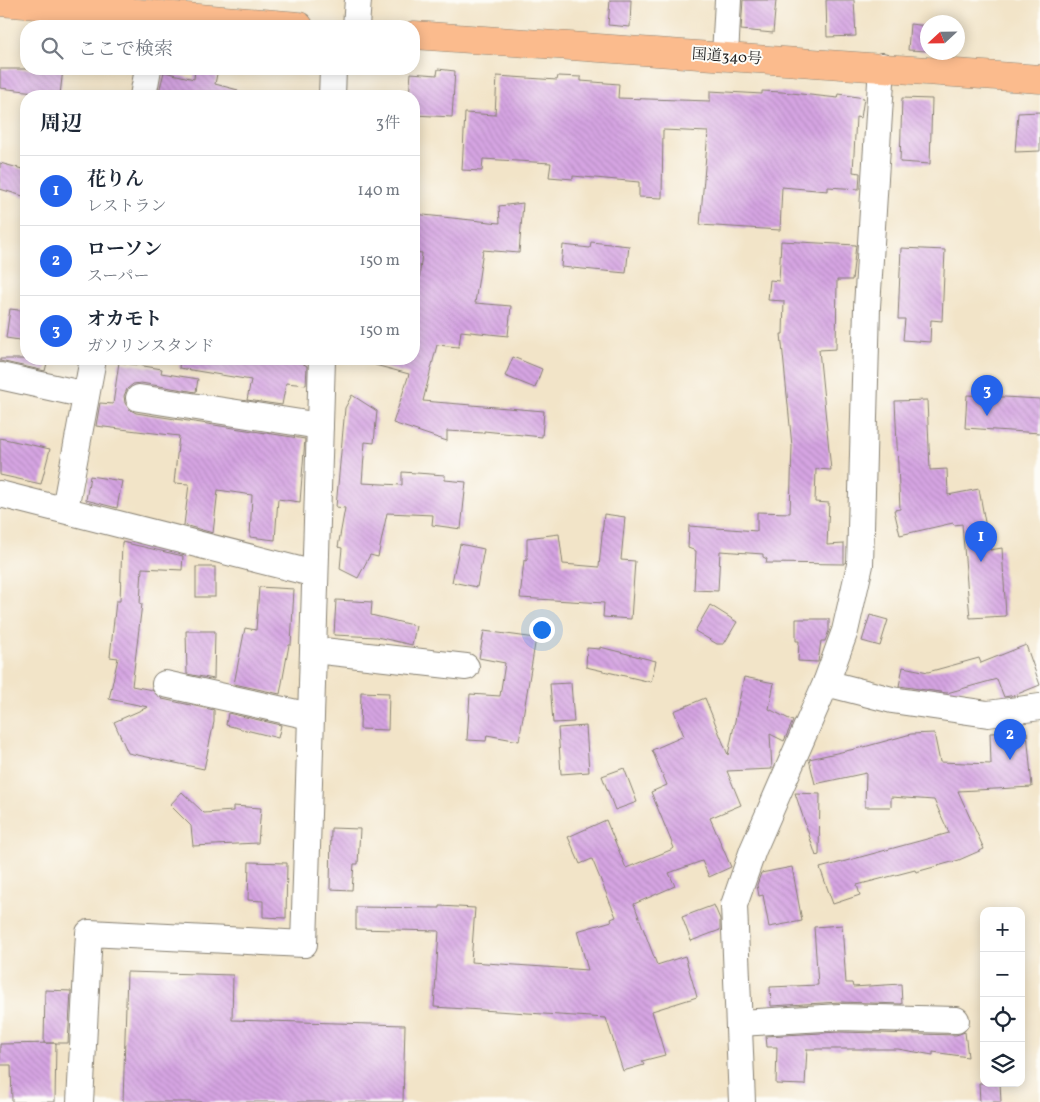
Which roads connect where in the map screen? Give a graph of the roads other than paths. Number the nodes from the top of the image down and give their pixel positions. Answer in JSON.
{"nodes":[{"id":1,"x":358,"y":0,"type":"edge"},
{"id":2,"x":728,"y":0,"type":"edge"},
{"id":3,"x":0,"y":2,"type":"edge"},
{"id":4,"x":158,"y":20,"type":"edge"},
{"id":5,"x":356,"y":20,"type":"edge"},
{"id":6,"x":420,"y":35,"type":"edge"},
{"id":7,"x":725,"y":56,"type":"junction"},
{"id":8,"x":882,"y":66,"type":"junction"},
{"id":9,"x":147,"y":75,"type":"edge"},
{"id":10,"x":333,"y":75,"type":"edge"},
{"id":11,"x":1040,"y":79,"type":"edge"},
{"id":12,"x":144,"y":90,"type":"edge"},
{"id":13,"x":332,"y":90,"type":"edge"},
{"id":14,"x":92,"y":365,"type":"edge"},
{"id":15,"x":322,"y":365,"type":"edge"},
{"id":16,"x":0,"y":376,"type":"edge"},
{"id":17,"x":86,"y":395,"type":"junction"},
{"id":18,"x":139,"y":398,"type":"dead end"},
{"id":19,"x":320,"y":426,"type":"junction"},
{"id":20,"x":0,"y":494,"type":"edge"},
{"id":21,"x":65,"y":509,"type":"junction"},
{"id":22,"x":314,"y":574,"type":"junction"},
{"id":23,"x":314,"y":650,"type":"junction"},
{"id":24,"x":466,"y":667,"type":"dead end"},
{"id":25,"x":826,"y":683,"type":"junction"},
{"id":26,"x":165,"y":684,"type":"dead end"},
{"id":27,"x":1040,"y":708,"type":"edge"},
{"id":28,"x":310,"y":716,"type":"junction"},
{"id":29,"x":956,"y":1020,"type":"dead end"},
{"id":30,"x":739,"y":1023,"type":"junction"},
{"id":31,"x":80,"y":1102,"type":"edge"},
{"id":32,"x":742,"y":1102,"type":"edge"}],
"edges":[{"from":1,"to":5,"type":"street"},
{"from":2,"to":7,"type":"street"},
{"from":3,"to":4,"type":"highway"},
{"from":6,"to":7,"type":"highway","name":"国道340号"},
{"from":7,"to":8,"type":"highway","name":"国道340号"},
{"from":8,"to":11,"type":"highway","name":"国道340号"},
{"from":8,"to":25,"type":"street"},
{"from":9,"to":12,"type":"street"},
{"from":10,"to":13,"type":"street"},
{"from":14,"to":17,"type":"street"},
{"from":15,"to":19,"type":"street"},
{"from":16,"to":17,"type":"street"},
{"from":17,"to":21,"type":"street"},
{"from":18,"to":19,"type":"street"},
{"from":19,"to":22,"type":"street"},
{"from":20,"to":21,"type":"street"},
{"from":21,"to":22,"type":"street"},
{"from":22,"to":23,"type":"street"},
{"from":23,"to":24,"type":"street"},
{"from":23,"to":28,"type":"street"},
{"from":25,"to":27,"type":"street"},
{"from":25,"to":30,"type":"street"},
{"from":26,"to":28,"type":"street"},
{"from":28,"to":31,"type":"street"},
{"from":29,"to":30,"type":"street"},
{"from":30,"to":32,"type":"street"}]}
